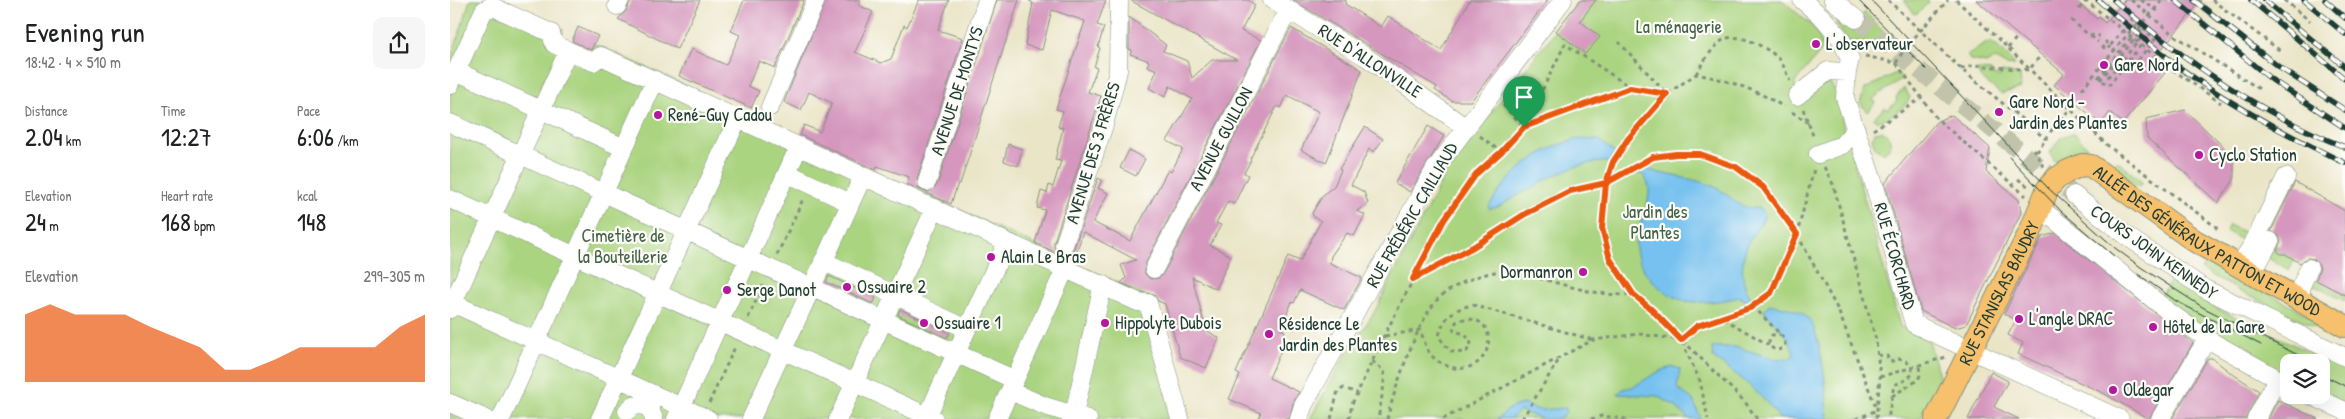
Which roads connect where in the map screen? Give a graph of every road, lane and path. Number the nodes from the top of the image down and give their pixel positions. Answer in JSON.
{"nodes":[{"id":1,"x":816,"y":0,"type":"edge"},
{"id":2,"x":987,"y":0,"type":"edge"},
{"id":3,"x":1118,"y":0,"type":"edge"},
{"id":4,"x":1272,"y":0,"type":"edge"},
{"id":5,"x":1563,"y":0,"type":"edge"},
{"id":6,"x":1802,"y":0,"type":"edge"},
{"id":7,"x":1833,"y":0,"type":"edge"},
{"id":8,"x":1888,"y":0,"type":"edge"},
{"id":9,"x":1948,"y":0,"type":"edge"},
{"id":10,"x":1956,"y":0,"type":"edge"},
{"id":11,"x":2131,"y":0,"type":"edge"},
{"id":12,"x":2141,"y":0,"type":"edge"},
{"id":13,"x":2162,"y":0,"type":"edge"},
{"id":14,"x":2212,"y":0,"type":"edge"},
{"id":15,"x":2284,"y":0,"type":"edge"},
{"id":16,"x":2085,"y":1,"type":"edge"},
{"id":17,"x":2155,"y":8,"type":"junction"},
{"id":18,"x":2079,"y":9,"type":"dead end"},
{"id":19,"x":1291,"y":11,"type":"junction"},
{"id":20,"x":2150,"y":15,"type":"junction"},
{"id":21,"x":1856,"y":19,"type":"tunnel mouth"},
{"id":22,"x":2071,"y":20,"type":"dead end"},
{"id":23,"x":2310,"y":21,"type":"dead end"},
{"id":24,"x":2140,"y":26,"type":"junction"},
{"id":25,"x":1922,"y":30,"type":"junction"},
{"id":26,"x":2150,"y":34,"type":"junction"},
{"id":27,"x":2089,"y":35,"type":"junction"},
{"id":28,"x":2018,"y":36,"type":"dead end"},
{"id":29,"x":2100,"y":36,"type":"dead end"},
{"id":30,"x":1618,"y":42,"type":"dead end"},
{"id":31,"x":2098,"y":42,"type":"dead end"},
{"id":32,"x":2008,"y":48,"type":"junction"},
{"id":33,"x":2107,"y":50,"type":"dead end"},
{"id":34,"x":568,"y":51,"type":"junction"},
{"id":35,"x":2282,"y":52,"type":"dead end"},
{"id":36,"x":2041,"y":55,"type":"dead end"},
{"id":37,"x":2133,"y":66,"type":"dead end"},
{"id":38,"x":1961,"y":69,"type":"junction"},
{"id":39,"x":2029,"y":70,"type":"junction"},
{"id":40,"x":1847,"y":72,"type":"junction"},
{"id":41,"x":1696,"y":74,"type":"junction"},
{"id":42,"x":453,"y":78,"type":"edge"},
{"id":43,"x":655,"y":80,"type":"junction"},
{"id":44,"x":2108,"y":84,"type":"dead end"},
{"id":45,"x":1630,"y":88,"type":"junction"},
{"id":46,"x":2082,"y":89,"type":"dead end"},
{"id":47,"x":2261,"y":90,"type":"dead end"},
{"id":48,"x":1667,"y":94,"type":"junction"},
{"id":49,"x":1797,"y":96,"type":"joint"},
{"id":50,"x":1920,"y":99,"type":"junction"},
{"id":51,"x":1500,"y":101,"type":"dead end"},
{"id":52,"x":2221,"y":103,"type":"dead end"},
{"id":53,"x":770,"y":107,"type":"dead end"},
{"id":54,"x":2071,"y":108,"type":"junction"},
{"id":55,"x":542,"y":110,"type":"junction"},
{"id":56,"x":738,"y":118,"type":"junction"},
{"id":57,"x":450,"y":123,"type":"edge"},
{"id":58,"x":1810,"y":124,"type":"dead end"},
{"id":59,"x":1465,"y":127,"type":"junction"},
{"id":60,"x":1524,"y":127,"type":"junction"},
{"id":61,"x":1856,"y":129,"type":"junction"},
{"id":62,"x":1484,"y":139,"type":"dead end"},
{"id":63,"x":2046,"y":140,"type":"junction"},
{"id":64,"x":799,"y":146,"type":"junction"},
{"id":65,"x":624,"y":148,"type":"junction"},
{"id":66,"x":2033,"y":149,"type":"dead end"},
{"id":67,"x":1501,"y":152,"type":"junction"},
{"id":68,"x":2037,"y":152,"type":"junction"},
{"id":69,"x":1818,"y":154,"type":"junction"},
{"id":70,"x":521,"y":156,"type":"junction"},
{"id":71,"x":2041,"y":165,"type":"dead end"},
{"id":72,"x":2068,"y":171,"type":"joint"},
{"id":73,"x":787,"y":173,"type":"junction"},
{"id":74,"x":863,"y":176,"type":"junction"},
{"id":75,"x":2286,"y":177,"type":"dead end"},
{"id":76,"x":2018,"y":179,"type":"dead end"},
{"id":77,"x":927,"y":182,"type":"dead end"},
{"id":78,"x":1606,"y":183,"type":"junction"},
{"id":79,"x":809,"y":184,"type":"junction"},
{"id":80,"x":2029,"y":188,"type":"dead end"},
{"id":81,"x":603,"y":193,"type":"junction"},
{"id":82,"x":2074,"y":195,"type":"tunnel mouth"},
{"id":83,"x":450,"y":199,"type":"edge"},
{"id":84,"x":850,"y":203,"type":"junction"},
{"id":85,"x":935,"y":208,"type":"junction"},
{"id":86,"x":2040,"y":208,"type":"junction"},
{"id":87,"x":492,"y":218,"type":"junction"},
{"id":88,"x":686,"y":230,"type":"junction"},
{"id":89,"x":2220,"y":233,"type":"dead end"},
{"id":90,"x":1797,"y":234,"type":"junction"},
{"id":91,"x":2270,"y":241,"type":"dead end"},
{"id":92,"x":1006,"y":242,"type":"junction"},
{"id":93,"x":1064,"y":245,"type":"dead end"},
{"id":94,"x":574,"y":256,"type":"junction"},
{"id":95,"x":748,"y":257,"type":"junction"},
{"id":96,"x":824,"y":261,"type":"junction"},
{"id":97,"x":1066,"y":267,"type":"junction"},
{"id":98,"x":771,"y":268,"type":"junction"},
{"id":99,"x":2309,"y":268,"type":"dead end"},
{"id":100,"x":1154,"y":269,"type":"dead end"},
{"id":101,"x":2245,"y":270,"type":"junction"},
{"id":102,"x":1413,"y":279,"type":"junction"},
{"id":103,"x":1103,"y":284,"type":"junction"},
{"id":104,"x":812,"y":287,"type":"junction"},
{"id":105,"x":657,"y":294,"type":"junction"},
{"id":106,"x":1633,"y":294,"type":"junction"},
{"id":107,"x":895,"y":295,"type":"junction"},
{"id":108,"x":2301,"y":302,"type":"junction"},
{"id":109,"x":451,"y":305,"type":"edge"},
{"id":110,"x":1753,"y":306,"type":"junction"},
{"id":111,"x":1724,"y":318,"type":"junction"},
{"id":112,"x":884,"y":319,"type":"junction"},
{"id":113,"x":720,"y":322,"type":"junction"},
{"id":114,"x":2345,"y":326,"type":"edge"},
{"id":115,"x":967,"y":329,"type":"junction"},
{"id":116,"x":1420,"y":330,"type":"junction"},
{"id":117,"x":742,"y":332,"type":"junction"},
{"id":118,"x":1780,"y":334,"type":"junction"},
{"id":119,"x":1384,"y":336,"type":"junction"},
{"id":120,"x":2207,"y":339,"type":"junction"},
{"id":121,"x":1593,"y":340,"type":"junction"},
{"id":122,"x":1681,"y":340,"type":"junction"},
{"id":123,"x":536,"y":341,"type":"junction"},
{"id":124,"x":1769,"y":345,"type":"junction"},
{"id":125,"x":782,"y":350,"type":"junction"},
{"id":126,"x":1971,"y":350,"type":"junction"},
{"id":127,"x":956,"y":353,"type":"junction"},
{"id":128,"x":1878,"y":355,"type":"junction"},
{"id":129,"x":2345,"y":357,"type":"edge"},
{"id":130,"x":1560,"y":358,"type":"junction"},
{"id":131,"x":1372,"y":361,"type":"junction"},
{"id":132,"x":1919,"y":366,"type":"junction"},
{"id":133,"x":1912,"y":368,"type":"junction"},
{"id":134,"x":1880,"y":377,"type":"junction"},
{"id":135,"x":618,"y":379,"type":"junction"},
{"id":136,"x":2280,"y":380,"type":"edge"},
{"id":137,"x":855,"y":382,"type":"junction"},
{"id":138,"x":1013,"y":385,"type":"junction"},
{"id":139,"x":2280,"y":386,"type":"edge"},
{"id":140,"x":1357,"y":394,"type":"junction"},
{"id":141,"x":1892,"y":396,"type":"junction"},
{"id":142,"x":450,"y":403,"type":"edge"},
{"id":143,"x":2329,"y":404,"type":"edge"},
{"id":144,"x":1877,"y":410,"type":"junction"},
{"id":145,"x":2345,"y":412,"type":"edge"},
{"id":146,"x":614,"y":413,"type":"edge"},
{"id":147,"x":678,"y":413,"type":"edge"},
{"id":148,"x":705,"y":418,"type":"edge"},
{"id":149,"x":929,"y":418,"type":"edge"},
{"id":150,"x":1078,"y":418,"type":"edge"},
{"id":151,"x":486,"y":419,"type":"edge"},
{"id":152,"x":501,"y":419,"type":"edge"},
{"id":153,"x":654,"y":419,"type":"edge"},
{"id":154,"x":751,"y":419,"type":"edge"},
{"id":155,"x":838,"y":419,"type":"edge"},
{"id":156,"x":997,"y":419,"type":"edge"},
{"id":157,"x":1180,"y":419,"type":"edge"},
{"id":158,"x":1299,"y":419,"type":"edge"},
{"id":159,"x":1331,"y":419,"type":"edge"},
{"id":160,"x":1349,"y":419,"type":"edge"},
{"id":161,"x":1378,"y":419,"type":"edge"},
{"id":162,"x":1387,"y":419,"type":"edge"},
{"id":163,"x":1443,"y":419,"type":"edge"},
{"id":164,"x":1522,"y":419,"type":"edge"},
{"id":165,"x":1591,"y":419,"type":"edge"},
{"id":166,"x":1627,"y":419,"type":"edge"},
{"id":167,"x":1708,"y":419,"type":"edge"},
{"id":168,"x":1757,"y":419,"type":"edge"},
{"id":169,"x":1856,"y":419,"type":"edge"},
{"id":170,"x":1876,"y":419,"type":"edge"},
{"id":171,"x":1888,"y":419,"type":"edge"},
{"id":172,"x":1936,"y":419,"type":"edge"},
{"id":173,"x":2120,"y":419,"type":"edge"},
{"id":174,"x":2160,"y":419,"type":"edge"},
{"id":175,"x":2256,"y":419,"type":"edge"}],
"edges":[{"from":1,"to":53,"type":"street"},
{"from":2,"to":77,"type":"street","name":"AVENUE DE MONTYS"},
{"from":3,"to":93,"type":"street","name":"AVENUE DES 3 FRÈRES"},
{"from":4,"to":19,"type":"street","name":"RUE D'ALLONVILLE"},
{"from":5,"to":59,"type":"street","name":"RUE FRÉDÉRIC CAILLIAUD"},
{"from":6,"to":40,"type":"street","name":"RUE ÉCORCHARD"},
{"from":7,"to":21,"type":"street"},
{"from":8,"to":25,"type":"path"},
{"from":9,"to":25,"type":"path"},
{"from":10,"to":32,"type":"path"},
{"from":11,"to":20,"type":"path"},
{"from":12,"to":17,"type":"path"},
{"from":13,"to":17,"type":"path"},
{"from":14,"to":35,"type":"path"},
{"from":15,"to":23,"type":"path"},
{"from":16,"to":18,"type":"path"},
{"from":16,"to":52,"type":"path"},
{"from":17,"to":20,"type":"path"},
{"from":17,"to":20,"type":"path"},
{"from":19,"to":59,"type":"street","name":"RUE D'ALLONVILLE"},
{"from":19,"to":100,"type":"street","name":"AVENUE GUILLON"},
{"from":20,"to":24,"type":"path"},
{"from":20,"to":47,"type":"path"},
{"from":22,"to":27,"type":"path"},
{"from":24,"to":24,"type":"path"},
{"from":24,"to":26,"type":"path"},
{"from":24,"to":33,"type":"path"},
{"from":24,"to":46,"type":"path"},
{"from":25,"to":38,"type":"path"},
{"from":25,"to":50,"type":"path"},
{"from":26,"to":37,"type":"path"},
{"from":26,"to":44,"type":"path"},
{"from":27,"to":29,"type":"path"},
{"from":27,"to":31,"type":"path"},
{"from":28,"to":32,"type":"path"},
{"from":30,"to":48,"type":"path"},
{"from":32,"to":39,"type":"path"},
{"from":34,"to":42,"type":"street"},
{"from":34,"to":43,"type":"street"},
{"from":34,"to":55,"type":"street"},
{"from":36,"to":39,"type":"path"},
{"from":38,"to":39,"type":"path"},
{"from":38,"to":63,"type":"path"},
{"from":39,"to":54,"type":"path"},
{"from":40,"to":49,"type":"street"},
{"from":40,"to":61,"type":"street","name":"RUE ÉCORCHARD"},
{"from":41,"to":48,"type":"path"},
{"from":41,"to":49,"type":"path"},
{"from":41,"to":58,"type":"path"},
{"from":42,"to":55,"type":"street"},
{"from":43,"to":56,"type":"street"},
{"from":43,"to":65,"type":"street"},
{"from":45,"to":48,"type":"path"},
{"from":45,"to":60,"type":"path"},
{"from":45,"to":60,"type":"path"},
{"from":48,"to":78,"type":"path"},
{"from":50,"to":61,"type":"path"},
{"from":50,"to":86,"type":"path"},
{"from":51,"to":60,"type":"path"},
{"from":54,"to":63,"type":"path"},
{"from":54,"to":89,"type":"path"},
{"from":55,"to":65,"type":"street"},
{"from":55,"to":70,"type":"street"},
{"from":56,"to":64,"type":"street"},
{"from":56,"to":88,"type":"street"},
{"from":57,"to":70,"type":"street"},
{"from":59,"to":158,"type":"street","name":"RUE FRÉDÉRIC CAILLIAUD"},
{"from":60,"to":67,"type":"path"},
{"from":61,"to":69,"type":"street"},
{"from":61,"to":126,"type":"street","name":"RUE ÉCORCHARD"},
{"from":62,"to":67,"type":"path"},
{"from":63,"to":68,"type":"path"},
{"from":64,"to":73,"type":"street"},
{"from":64,"to":74,"type":"street"},
{"from":65,"to":81,"type":"street"},
{"from":66,"to":68,"type":"path"},
{"from":67,"to":102,"type":"path"},
{"from":68,"to":71,"type":"path"},
{"from":69,"to":90,"type":"path"},
{"from":69,"to":128,"type":"path"},
{"from":70,"to":81,"type":"street"},
{"from":70,"to":87,"type":"street"},
{"from":72,"to":86,"type":"main road","name":"RUE STANISLAS BAUDRY"},
{"from":72,"to":101,"type":"main road","name":"ALLÉE DES GÉNÉRAUX PATTON ET WOOD"},
{"from":73,"to":79,"type":"street"},
{"from":73,"to":95,"type":"street"},
{"from":74,"to":84,"type":"street"},
{"from":74,"to":85,"type":"street"},
{"from":75,"to":101,"type":"street"},
{"from":76,"to":80,"type":"path"},
{"from":78,"to":90,"type":"path"},
{"from":78,"to":102,"type":"path"},
{"from":78,"to":106,"type":"path"},
{"from":79,"to":84,"type":"street"},
{"from":79,"to":98,"type":"path"},
{"from":81,"to":88,"type":"street"},
{"from":81,"to":94,"type":"street"},
{"from":82,"to":129,"type":"street","name":"COURS JOHN KENNEDY"},
{"from":83,"to":87,"type":"street"},
{"from":84,"to":96,"type":"street"},
{"from":85,"to":92,"type":"street"},
{"from":85,"to":107,"type":"street"},
{"from":86,"to":120,"type":"street"},
{"from":86,"to":126,"type":"main road","name":"RUE STANISLAS BAUDRY"},
{"from":87,"to":94,"type":"street"},
{"from":87,"to":109,"type":"street"},
{"from":88,"to":95,"type":"street"},
{"from":88,"to":105,"type":"street"},
{"from":90,"to":110,"type":"path"},
{"from":90,"to":144,"type":"path"},
{"from":91,"to":101,"type":"street"},
{"from":92,"to":97,"type":"street"},
{"from":92,"to":115,"type":"street"},
{"from":94,"to":105,"type":"street"},
{"from":94,"to":123,"type":"street"},
{"from":95,"to":98,"type":"street"},
{"from":95,"to":113,"type":"street"},
{"from":96,"to":104,"type":"street"},
{"from":96,"to":107,"type":"street"},
{"from":97,"to":103,"type":"street"},
{"from":97,"to":138,"type":"street"},
{"from":98,"to":104,"type":"street"},
{"from":98,"to":117,"type":"path"},
{"from":99,"to":108,"type":"street"},
{"from":101,"to":108,"type":"main road","name":"ALLÉE DES GÉNÉRAUX PATTON ET WOOD"},
{"from":102,"to":119,"type":"path"},
{"from":103,"to":150,"type":"street"},
{"from":103,"to":157,"type":"street"},
{"from":104,"to":112,"type":"street"},
{"from":104,"to":125,"type":"street"},
{"from":105,"to":113,"type":"street"},
{"from":105,"to":135,"type":"street"},
{"from":106,"to":116,"type":"path"},
{"from":106,"to":122,"type":"path"},
{"from":107,"to":112,"type":"street"},
{"from":107,"to":115,"type":"street"},
{"from":108,"to":114,"type":"main road","name":"ALLÉE DES GÉNÉRAUX PATTON ET WOOD"},
{"from":109,"to":123,"type":"street"},
{"from":110,"to":111,"type":"path"},
{"from":110,"to":118,"type":"path"},
{"from":111,"to":122,"type":"path"},
{"from":111,"to":124,"type":"path"},
{"from":112,"to":127,"type":"street"},
{"from":112,"to":137,"type":"street"},
{"from":113,"to":117,"type":"street"},
{"from":113,"to":147,"type":"street"},
{"from":115,"to":127,"type":"street"},
{"from":116,"to":119,"type":"path"},
{"from":116,"to":121,"type":"path"},
{"from":116,"to":162,"type":"path"},
{"from":117,"to":125,"type":"street"},
{"from":117,"to":148,"type":"path"},
{"from":118,"to":124,"type":"path"},
{"from":118,"to":124,"type":"path"},
{"from":119,"to":131,"type":"path"},
{"from":120,"to":136,"type":"street"},
{"from":120,"to":174,"type":"street"},
{"from":121,"to":122,"type":"path"},
{"from":121,"to":130,"type":"path"},
{"from":122,"to":167,"type":"path"},
{"from":122,"to":168,"type":"path"},
{"from":123,"to":135,"type":"street"},
{"from":123,"to":152,"type":"street"},
{"from":125,"to":137,"type":"street"},
{"from":125,"to":154,"type":"street"},
{"from":126,"to":132,"type":"path"},
{"from":126,"to":172,"type":"main road","name":"RUE STANISLAS BAUDRY"},
{"from":126,"to":173,"type":"street","name":"RUE ÉCORCHARD"},
{"from":127,"to":138,"type":"street"},
{"from":127,"to":149,"type":"street"},
{"from":128,"to":133,"type":"path"},
{"from":128,"to":134,"type":"path"},
{"from":130,"to":163,"type":"path"},
{"from":130,"to":164,"type":"path"},
{"from":131,"to":140,"type":"path"},
{"from":131,"to":161,"type":"path"},
{"from":132,"to":133,"type":"path"},
{"from":132,"to":141,"type":"path"},
{"from":133,"to":134,"type":"path"},
{"from":133,"to":141,"type":"path"},
{"from":134,"to":144,"type":"path"},
{"from":135,"to":146,"type":"street"},
{"from":135,"to":147,"type":"street"},
{"from":137,"to":149,"type":"street"},
{"from":137,"to":155,"type":"street"},
{"from":138,"to":150,"type":"street"},
{"from":138,"to":156,"type":"street"},
{"from":139,"to":175,"type":"street"},
{"from":140,"to":159,"type":"path"},
{"from":140,"to":160,"type":"path"},
{"from":141,"to":171,"type":"path"},
{"from":142,"to":151,"type":"street"},
{"from":143,"to":145,"type":"street"},
{"from":144,"to":169,"type":"path"},
{"from":144,"to":170,"type":"path"},
{"from":146,"to":153,"type":"street"},
{"from":147,"to":148,"type":"street"},
{"from":165,"to":166,"type":"path"}]}
